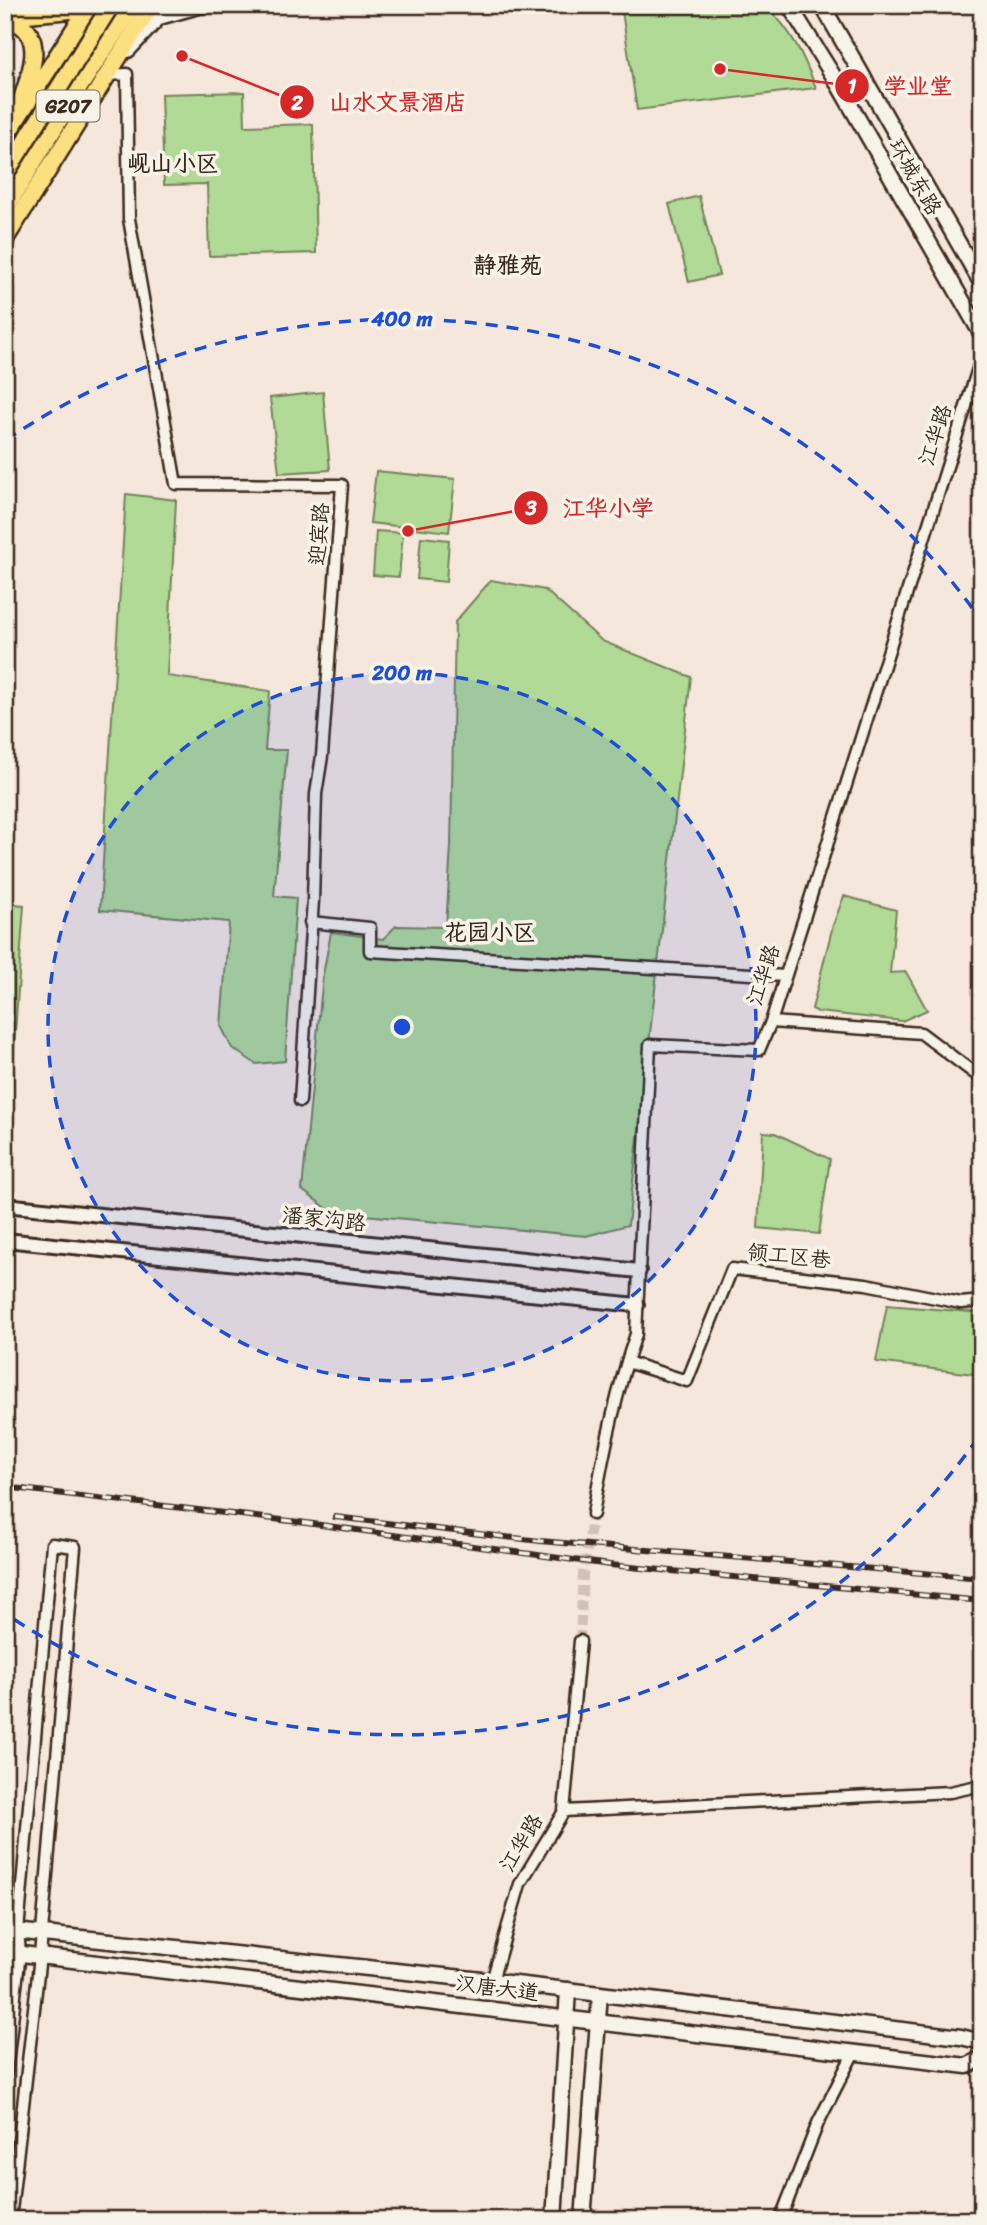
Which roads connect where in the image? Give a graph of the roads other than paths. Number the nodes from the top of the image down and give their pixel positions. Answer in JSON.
{"nodes":[{"id":1,"x":112,"y":5,"type":"edge"},
{"id":2,"x":133,"y":5,"type":"edge"},
{"id":3,"x":151,"y":5,"type":"edge"},
{"id":4,"x":202,"y":5,"type":"edge"},
{"id":5,"x":89,"y":7,"type":"edge"},
{"id":6,"x":824,"y":7,"type":"edge"},
{"id":7,"x":789,"y":8,"type":"edge"},
{"id":8,"x":5,"y":17,"type":"edge"},
{"id":9,"x":110,"y":70,"type":"junction"},
{"id":10,"x":14,"y":123,"type":"junction"},
{"id":11,"x":5,"y":137,"type":"edge"},
{"id":12,"x":5,"y":174,"type":"edge"},
{"id":13,"x":5,"y":209,"type":"edge"},
{"id":14,"x":5,"y":239,"type":"edge"},
{"id":15,"x":982,"y":284,"type":"edge"},
{"id":16,"x":982,"y":335,"type":"edge"},
{"id":17,"x":982,"y":356,"type":"edge"},
{"id":18,"x":310,"y":922,"type":"junction"},
{"id":19,"x":785,"y":976,"type":"junction"},
{"id":20,"x":771,"y":1023,"type":"junction"},
{"id":21,"x":982,"y":1079,"type":"edge"},
{"id":22,"x":300,"y":1101,"type":"dead end"},
{"id":23,"x":5,"y":1205,"type":"edge"},
{"id":24,"x":5,"y":1240,"type":"edge"},
{"id":25,"x":639,"y":1272,"type":"junction"},
{"id":26,"x":982,"y":1301,"type":"edge"},
{"id":27,"x":637,"y":1305,"type":"junction"},
{"id":28,"x":627,"y":1362,"type":"junction"},
{"id":29,"x":593,"y":1514,"type":"tunnel mouth"},
{"id":30,"x":580,"y":1641,"type":"tunnel mouth"},
{"id":31,"x":982,"y":1786,"type":"edge"},
{"id":32,"x":564,"y":1811,"type":"junction"},
{"id":33,"x":12,"y":1931,"type":"edge"},
{"id":34,"x":40,"y":1934,"type":"junction"},
{"id":35,"x":13,"y":1952,"type":"edge"},
{"id":36,"x":40,"y":1956,"type":"junction"},
{"id":37,"x":492,"y":1980,"type":"junction"},
{"id":38,"x":568,"y":1990,"type":"junction"},
{"id":39,"x":600,"y":1994,"type":"junction"},
{"id":40,"x":566,"y":2017,"type":"junction"},
{"id":41,"x":598,"y":2021,"type":"junction"},
{"id":42,"x":982,"y":2042,"type":"edge"},
{"id":43,"x":854,"y":2052,"type":"junction"},
{"id":44,"x":982,"y":2058,"type":"edge"},
{"id":45,"x":5,"y":2081,"type":"edge"},
{"id":46,"x":10,"y":2220,"type":"edge"},
{"id":47,"x":554,"y":2220,"type":"edge"},
{"id":48,"x":583,"y":2220,"type":"edge"},
{"id":49,"x":780,"y":2220,"type":"edge"}],
"edges":[{"from":1,"to":5,"type":"highway","number":"G207"},
{"from":1,"to":12,"type":"highway","number":"G207","bridge":true},
{"from":2,"to":13,"type":"highway","number":"G207"},
{"from":3,"to":9,"type":"highway"},
{"from":4,"to":9,"type":"main road"},
{"from":5,"to":8,"type":"highway","number":"G207"},
{"from":5,"to":10,"type":"highway","number":"G207"},
{"from":6,"to":15,"type":"main road","name":"环城东路"},
{"from":7,"to":16,"type":"main road","name":"环城东路"},
{"from":8,"to":10,"type":"highway"},
{"from":9,"to":14,"type":"highway"},
{"from":9,"to":18,"type":"street","name":"迎宾路"},
{"from":10,"to":11,"type":"highway","number":"G207"},
{"from":17,"to":19,"type":"street","name":"江华路"},
{"from":18,"to":19,"type":"street"},
{"from":18,"to":22,"type":"street","name":"迎宾路"},
{"from":19,"to":20,"type":"street","name":"江华路"},
{"from":20,"to":21,"type":"street"},
{"from":20,"to":25,"type":"street","name":"江华路"},
{"from":23,"to":25,"type":"street","name":"潘家沟路"},
{"from":24,"to":27,"type":"street"},
{"from":25,"to":27,"type":"street","name":"江华路"},
{"from":26,"to":28,"type":"street","name":"领工区巷"},
{"from":27,"to":28,"type":"street","name":"江华路"},
{"from":28,"to":29,"type":"street","name":"江华路"},
{"from":30,"to":32,"type":"street","name":"江华路"},
{"from":31,"to":32,"type":"street"},
{"from":32,"to":37,"type":"street","name":"江华路"},
{"from":33,"to":34,"type":"main road","name":"汉唐大道"},
{"from":33,"to":34,"type":"street"},
{"from":33,"to":35,"type":"street"},
{"from":34,"to":36,"type":"street"},
{"from":34,"to":37,"type":"main road","name":"汉唐大道"},
{"from":35,"to":36,"type":"main road","name":"汉唐大道"},
{"from":35,"to":45,"type":"street"},
{"from":36,"to":40,"type":"main road","name":"汉唐大道"},
{"from":36,"to":46,"type":"street"},
{"from":37,"to":38,"type":"main road","name":"汉唐大道"},
{"from":38,"to":39,"type":"main road","name":"汉唐大道"},
{"from":38,"to":40,"type":"main road"},
{"from":39,"to":41,"type":"main road"},
{"from":39,"to":42,"type":"main road","name":"汉唐大道"},
{"from":40,"to":41,"type":"main road","name":"汉唐大道"},
{"from":40,"to":47,"type":"main road"},
{"from":41,"to":43,"type":"main road","name":"汉唐大道"},
{"from":41,"to":48,"type":"main road"},
{"from":43,"to":44,"type":"main road","name":"汉唐大道"},
{"from":43,"to":49,"type":"street"}]}
